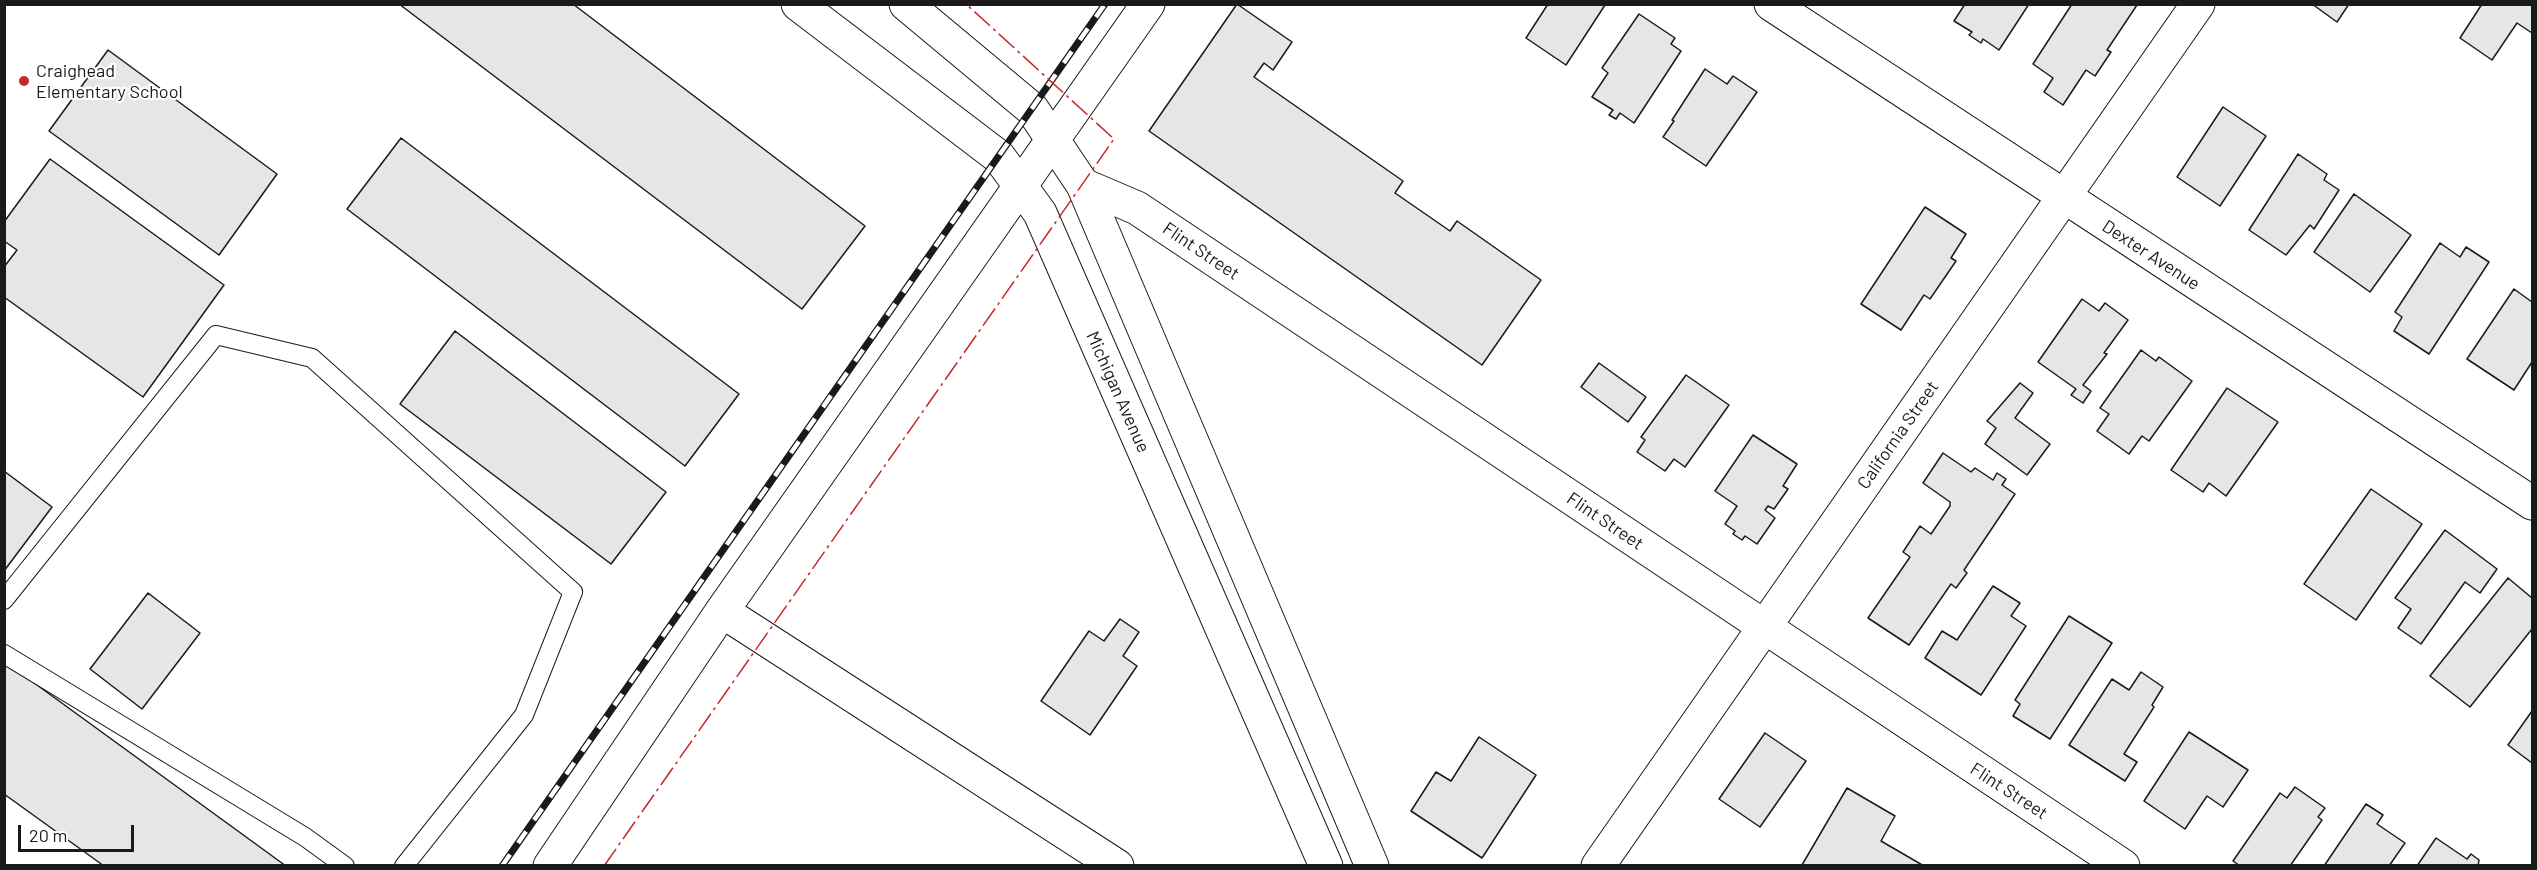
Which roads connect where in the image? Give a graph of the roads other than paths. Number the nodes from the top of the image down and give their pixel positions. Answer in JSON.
{"nodes":[{"id":1,"x":798,"y":4,"type":"edge"},
{"id":2,"x":906,"y":4,"type":"edge"},
{"id":3,"x":1148,"y":4,"type":"edge"},
{"id":4,"x":1771,"y":4,"type":"edge"},
{"id":5,"x":2198,"y":4,"type":"edge"},
{"id":6,"x":1054,"y":140,"type":"junction"},
{"id":7,"x":1083,"y":185,"type":"junction"},
{"id":8,"x":1020,"y":187,"type":"junction"},
{"id":9,"x":2063,"y":198,"type":"junction"},
{"id":10,"x":2532,"y":503,"type":"edge"},
{"id":11,"x":4,"y":600,"type":"edge"},
{"id":12,"x":722,"y":611,"type":"junction"},
{"id":13,"x":1764,"y":627,"type":"junction"},
{"id":14,"x":4,"y":654,"type":"edge"},
{"id":15,"x":345,"y":866,"type":"edge"},
{"id":16,"x":404,"y":866,"type":"edge"},
{"id":17,"x":550,"y":866,"type":"edge"},
{"id":18,"x":1117,"y":866,"type":"edge"},
{"id":19,"x":1326,"y":866,"type":"edge"},
{"id":20,"x":1372,"y":866,"type":"edge"},
{"id":21,"x":1598,"y":866,"type":"edge"},
{"id":22,"x":2122,"y":866,"type":"edge"}],
"edges":[{"from":1,"to":8,"type":"street","name":"Michigan Avenue"},
{"from":2,"to":6,"type":"street"},
{"from":3,"to":6,"type":"street"},
{"from":4,"to":9,"type":"street","name":"Dexter Avenue"},
{"from":5,"to":9,"type":"street","name":"California Street"},
{"from":6,"to":7,"type":"street"},
{"from":6,"to":8,"type":"street"},
{"from":7,"to":13,"type":"street","name":"Flint Street"},
{"from":7,"to":20,"type":"street"},
{"from":8,"to":12,"type":"street"},
{"from":8,"to":19,"type":"street","name":"Michigan Avenue"},
{"from":9,"to":10,"type":"street","name":"Dexter Avenue"},
{"from":9,"to":13,"type":"street","name":"California Street"},
{"from":11,"to":16,"type":"lane"},
{"from":12,"to":17,"type":"street"},
{"from":12,"to":18,"type":"street"},
{"from":13,"to":21,"type":"street","name":"California Street"},
{"from":13,"to":22,"type":"street","name":"Flint Street"},
{"from":14,"to":15,"type":"lane"}]}
